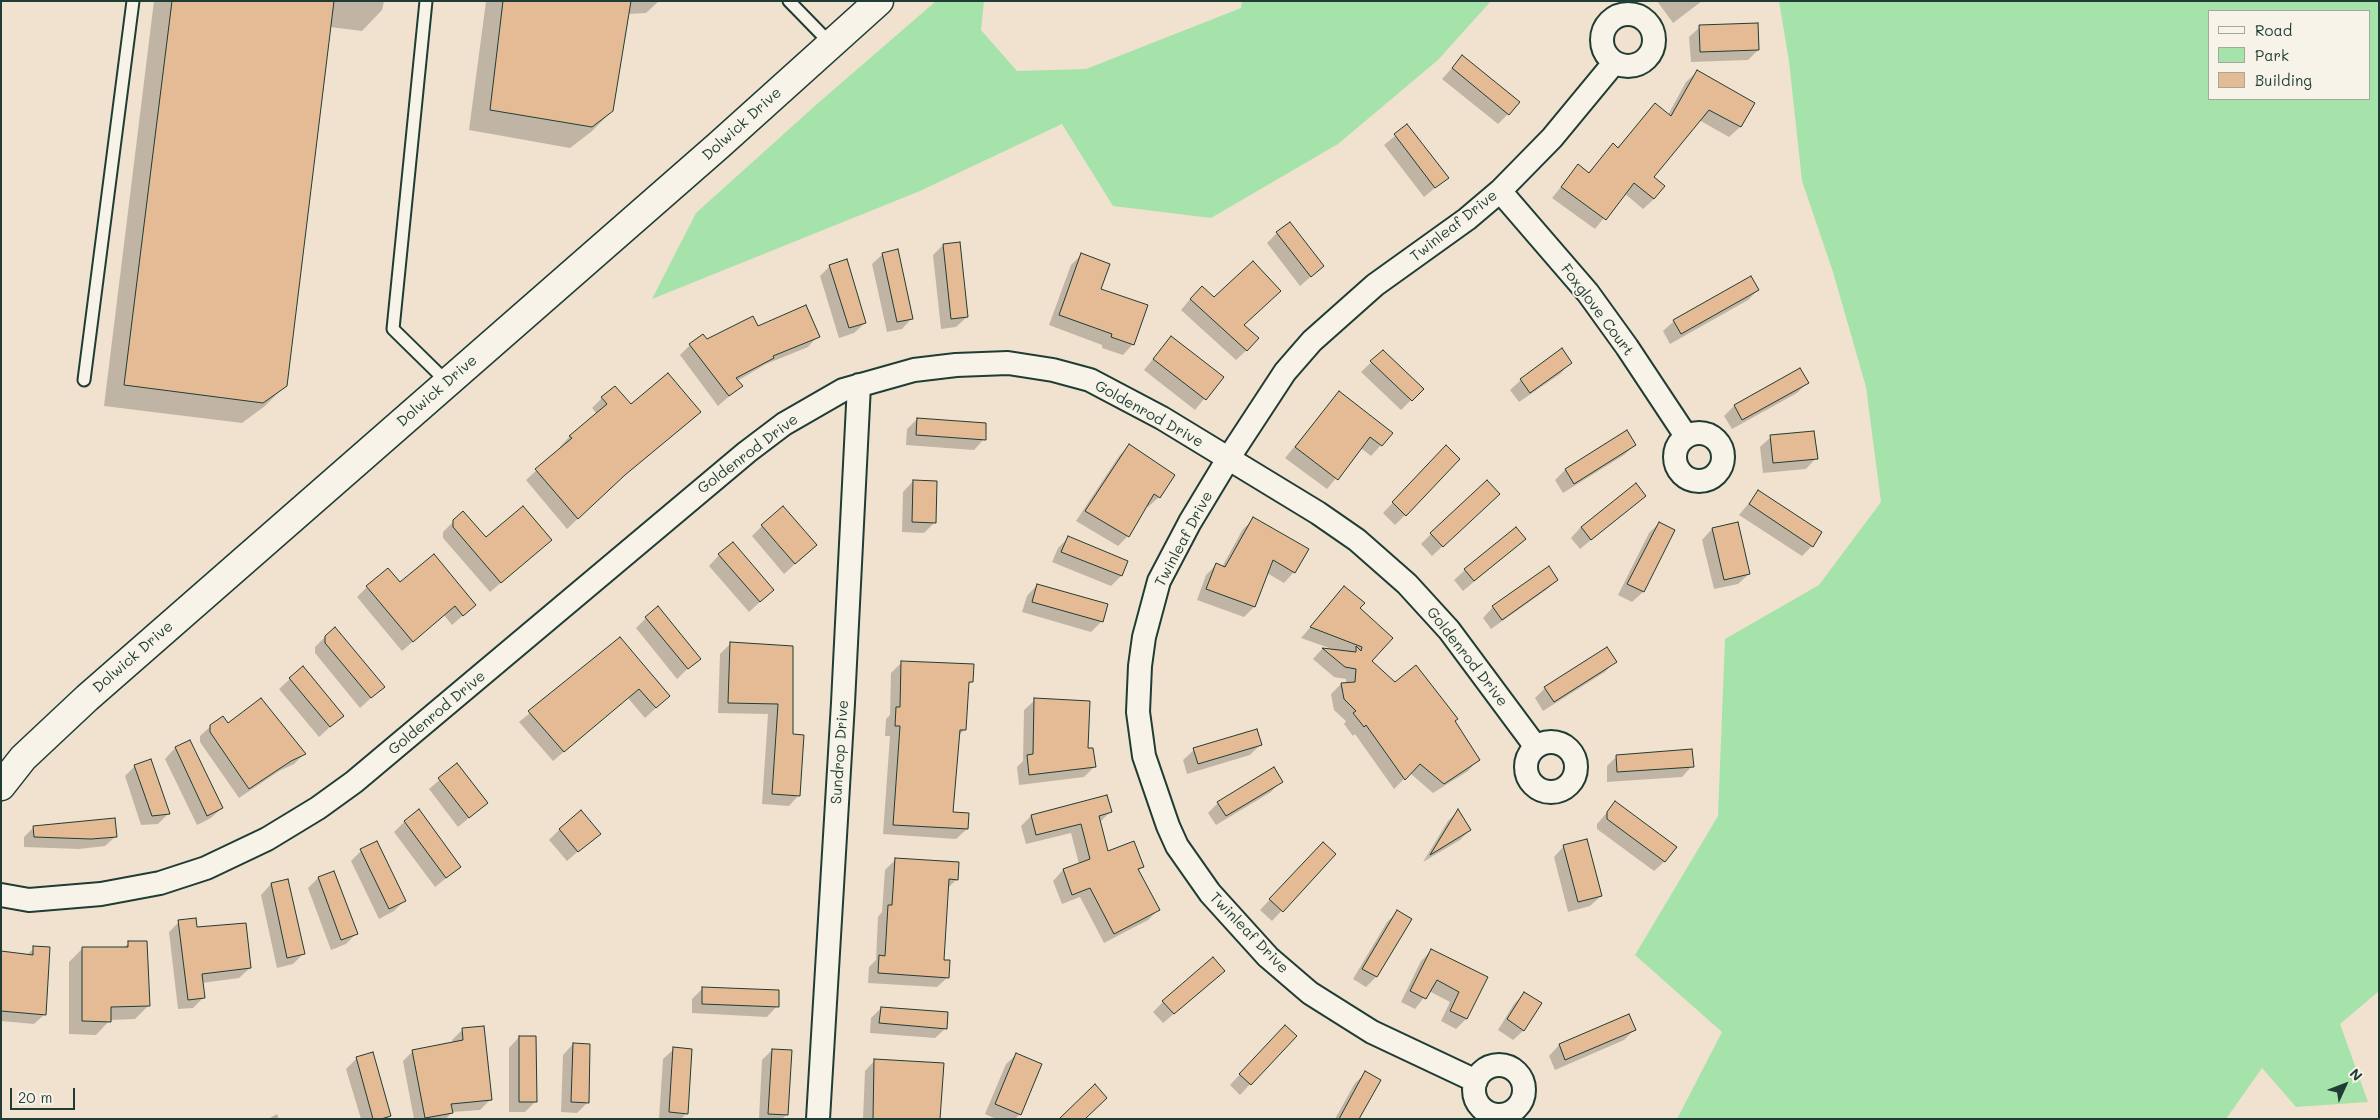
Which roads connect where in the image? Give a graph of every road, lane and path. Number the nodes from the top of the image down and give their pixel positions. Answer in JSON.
{"nodes":[{"id":1,"x":133,"y":1,"type":"edge"},
{"id":2,"x":426,"y":1,"type":"edge"},
{"id":3,"x":789,"y":1,"type":"edge"},
{"id":4,"x":879,"y":1,"type":"edge"},
{"id":5,"x":831,"y":44,"type":"junction"},
{"id":6,"x":1614,"y":63,"type":"dead end"},
{"id":7,"x":1500,"y":191,"type":"junction"},
{"id":8,"x":84,"y":380,"type":"dead end"},
{"id":9,"x":447,"y":382,"type":"junction"},
{"id":10,"x":858,"y":385,"type":"junction"},
{"id":11,"x":1686,"y":436,"type":"dead end"},
{"id":12,"x":1228,"y":459,"type":"junction"},
{"id":13,"x":1536,"y":747,"type":"dead end"},
{"id":14,"x":1,"y":786,"type":"edge"},
{"id":15,"x":1,"y":895,"type":"edge"},
{"id":16,"x":1476,"y":1081,"type":"dead end"},
{"id":17,"x":818,"y":1119,"type":"edge"}],
"edges":[{"from":1,"to":8,"type":"lane"},
{"from":2,"to":9,"type":"lane"},
{"from":3,"to":5,"type":"lane"},
{"from":4,"to":5,"type":"main road","name":"Dolwick Drive"},
{"from":5,"to":9,"type":"main road","name":"Dolwick Drive"},
{"from":6,"to":7,"type":"street","name":"Twinleaf Drive"},
{"from":7,"to":11,"type":"street","name":"Foxglove Court"},
{"from":7,"to":12,"type":"street","name":"Twinleaf Drive"},
{"from":9,"to":14,"type":"main road","name":"Dolwick Drive"},
{"from":10,"to":12,"type":"street","name":"Goldenrod Drive"},
{"from":10,"to":15,"type":"street","name":"Goldenrod Drive"},
{"from":10,"to":17,"type":"street","name":"Sundrop Drive"},
{"from":12,"to":13,"type":"street","name":"Goldenrod Drive"},
{"from":12,"to":16,"type":"street","name":"Twinleaf Drive"}]}
